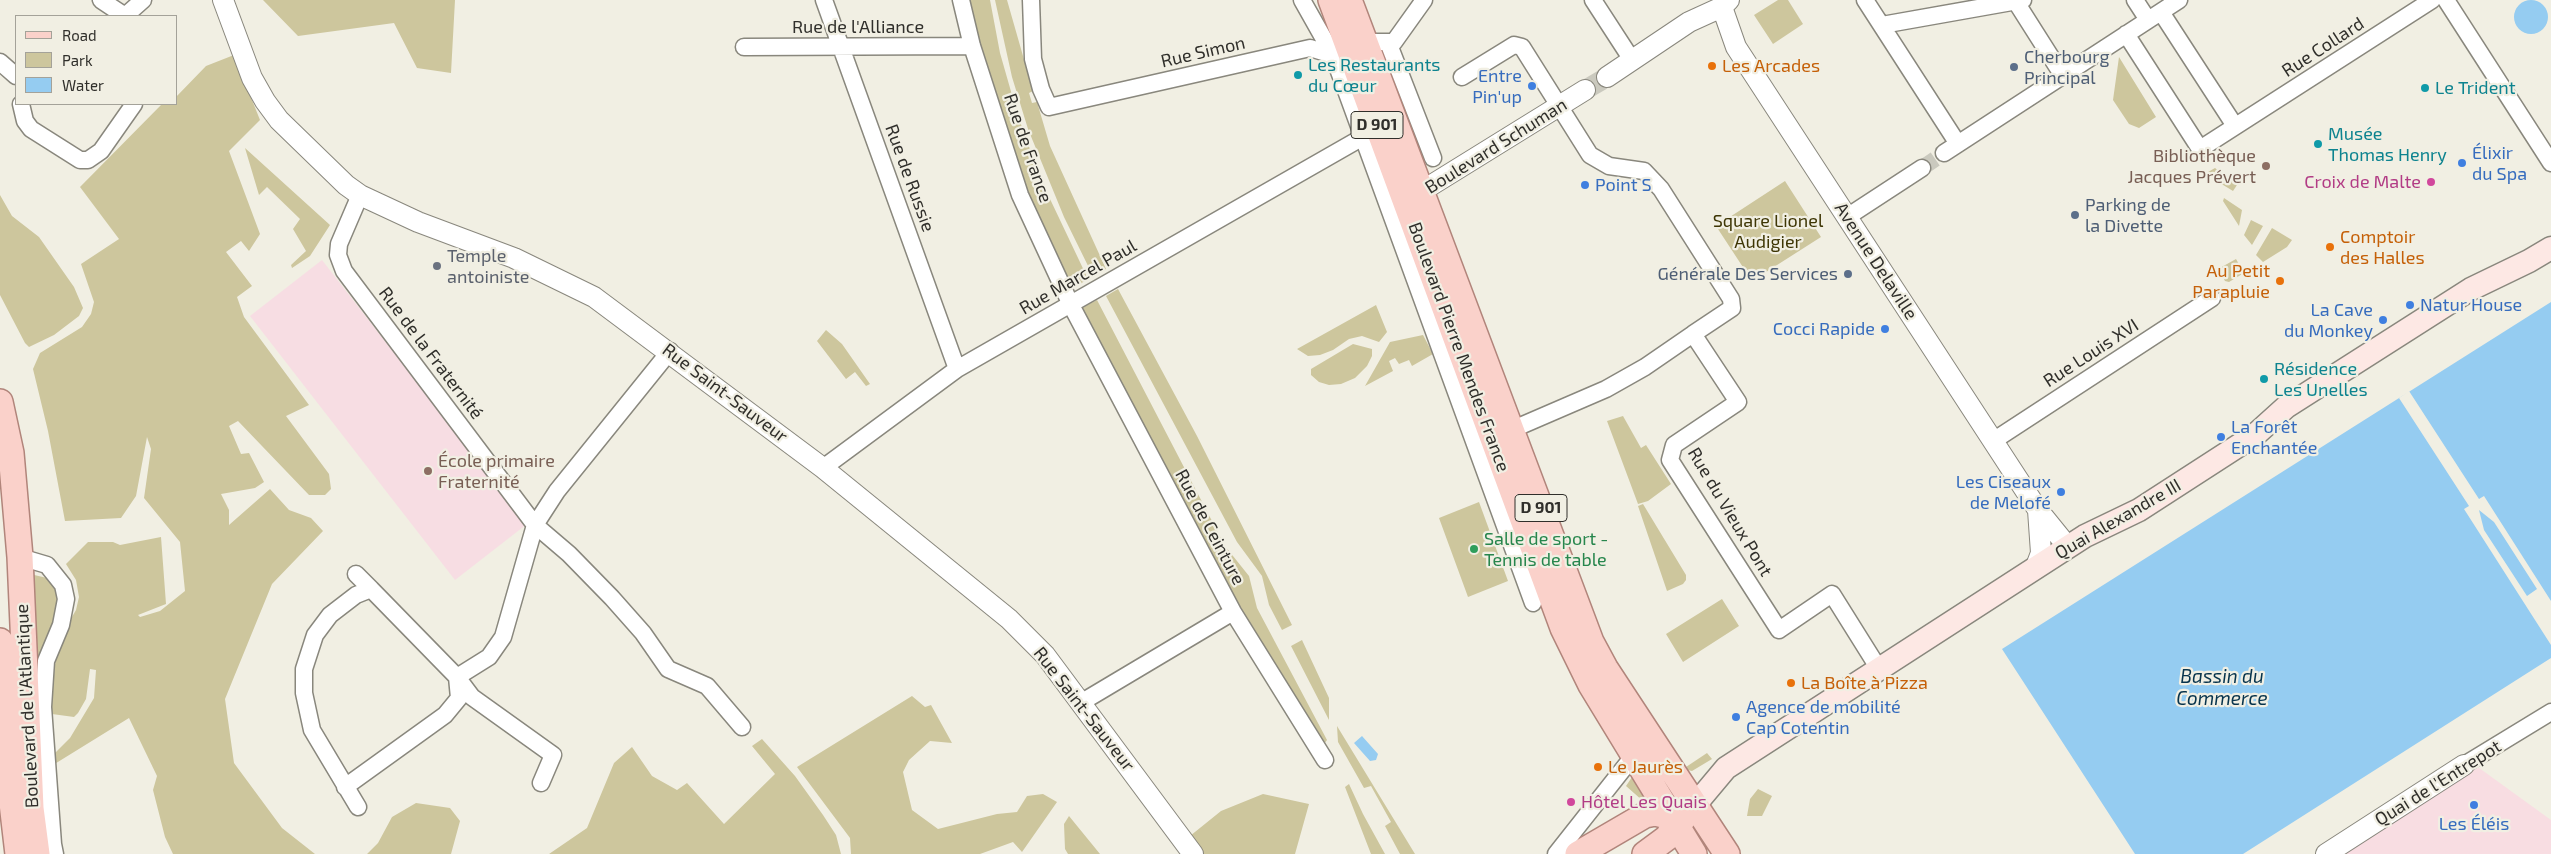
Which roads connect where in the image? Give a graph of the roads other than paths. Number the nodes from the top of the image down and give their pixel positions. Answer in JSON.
{"nodes":[{"id":1,"x":101,"y":0,"type":"edge"},
{"id":2,"x":143,"y":0,"type":"edge"},
{"id":3,"x":223,"y":0,"type":"edge"},
{"id":4,"x":824,"y":0,"type":"edge"},
{"id":5,"x":961,"y":0,"type":"edge"},
{"id":6,"x":1031,"y":0,"type":"edge"},
{"id":7,"x":1302,"y":0,"type":"edge"},
{"id":8,"x":1331,"y":0,"type":"edge"},
{"id":9,"x":1349,"y":0,"type":"edge"},
{"id":10,"x":1424,"y":0,"type":"edge"},
{"id":11,"x":1593,"y":0,"type":"edge"},
{"id":12,"x":1865,"y":0,"type":"edge"},
{"id":13,"x":2135,"y":0,"type":"edge"},
{"id":14,"x":2179,"y":0,"type":"edge"},
{"id":15,"x":2432,"y":0,"type":"edge"},
{"id":16,"x":2446,"y":0,"type":"edge"},
{"id":17,"x":2019,"y":1,"type":"edge"},
{"id":18,"x":1725,"y":4,"type":"edge"},
{"id":19,"x":124,"y":15,"type":"edge"},
{"id":20,"x":126,"y":15,"type":"edge"},
{"id":21,"x":2154,"y":16,"type":"junction"},
{"id":22,"x":1882,"y":25,"type":"junction"},
{"id":23,"x":2126,"y":34,"type":"junction"},
{"id":24,"x":972,"y":46,"type":"junction"},
{"id":25,"x":744,"y":47,"type":"dead end"},
{"id":26,"x":841,"y":47,"type":"junction"},
{"id":27,"x":1359,"y":47,"type":"junction"},
{"id":28,"x":1632,"y":60,"type":"junction"},
{"id":29,"x":0,"y":62,"type":"edge"},
{"id":30,"x":15,"y":75,"type":"edge"},
{"id":31,"x":2063,"y":76,"type":"junction"},
{"id":32,"x":1462,"y":77,"type":"dead end"},
{"id":33,"x":1607,"y":77,"type":"tunnel mouth"},
{"id":34,"x":1585,"y":90,"type":"tunnel mouth"},
{"id":35,"x":21,"y":105,"type":"edge"},
{"id":36,"x":133,"y":105,"type":"edge"},
{"id":37,"x":1560,"y":107,"type":"junction"},
{"id":38,"x":2235,"y":126,"type":"junction"},
{"id":39,"x":1363,"y":137,"type":"junction"},
{"id":40,"x":1958,"y":144,"type":"junction"},
{"id":41,"x":1944,"y":153,"type":"tunnel mouth"},
{"id":42,"x":1433,"y":158,"type":"dead end"},
{"id":43,"x":2551,"y":163,"type":"edge"},
{"id":44,"x":1922,"y":168,"type":"tunnel mouth"},
{"id":45,"x":360,"y":195,"type":"junction"},
{"id":46,"x":1405,"y":201,"type":"junction"},
{"id":47,"x":1847,"y":217,"type":"junction"},
{"id":48,"x":2551,"y":248,"type":"edge"},
{"id":49,"x":2212,"y":298,"type":"dead end"},
{"id":50,"x":1071,"y":305,"type":"junction"},
{"id":51,"x":1693,"y":334,"type":"junction"},
{"id":52,"x":670,"y":351,"type":"junction"},
{"id":53,"x":957,"y":370,"type":"junction"},
{"id":54,"x":0,"y":402,"type":"edge"},
{"id":55,"x":1511,"y":430,"type":"junction"},
{"id":56,"x":1993,"y":441,"type":"junction"},
{"id":57,"x":823,"y":468,"type":"junction"},
{"id":58,"x":2038,"y":510,"type":"junction"},
{"id":59,"x":535,"y":525,"type":"junction"},
{"id":60,"x":2068,"y":547,"type":"junction"},
{"id":61,"x":20,"y":557,"type":"junction"},
{"id":62,"x":2035,"y":569,"type":"junction"},
{"id":63,"x":356,"y":574,"type":"dead end"},
{"id":64,"x":371,"y":589,"type":"junction"},
{"id":65,"x":1533,"y":604,"type":"dead end"},
{"id":66,"x":1232,"y":612,"type":"junction"},
{"id":67,"x":0,"y":641,"type":"edge"},
{"id":68,"x":1879,"y":669,"type":"junction"},
{"id":69,"x":457,"y":677,"type":"junction"},
{"id":70,"x":1082,"y":702,"type":"junction"},
{"id":71,"x":2551,"y":712,"type":"edge"},
{"id":72,"x":742,"y":727,"type":"dead end"},
{"id":73,"x":1635,"y":754,"type":"junction"},
{"id":74,"x":1325,"y":760,"type":"dead end"},
{"id":75,"x":2464,"y":765,"type":"joint"},
{"id":76,"x":541,"y":784,"type":"dead end"},
{"id":77,"x":345,"y":787,"type":"junction"},
{"id":78,"x":1694,"y":806,"type":"junction"},
{"id":79,"x":358,"y":807,"type":"dead end"},
{"id":80,"x":1673,"y":819,"type":"junction"},
{"id":81,"x":1649,"y":852,"type":"edge"},
{"id":82,"x":1693,"y":852,"type":"edge"},
{"id":83,"x":1726,"y":852,"type":"edge"},
{"id":84,"x":18,"y":854,"type":"edge"},
{"id":85,"x":37,"y":854,"type":"edge"},
{"id":86,"x":55,"y":854,"type":"edge"},
{"id":87,"x":1193,"y":854,"type":"edge"},
{"id":88,"x":1556,"y":854,"type":"edge"},
{"id":89,"x":1578,"y":854,"type":"edge"},
{"id":90,"x":2326,"y":854,"type":"edge"}],
"edges":[{"from":1,"to":19,"type":"street"},
{"from":2,"to":20,"type":"street"},
{"from":3,"to":45,"type":"street","name":"Rue Saint-Sauveur"},
{"from":4,"to":26,"type":"street","name":"Rue de Russie"},
{"from":5,"to":24,"type":"street","name":"Rue de France"},
{"from":6,"to":27,"type":"street","name":"Rue Simon"},
{"from":7,"to":27,"type":"street","name":"Boulevard Pierre Mendes France"},
{"from":8,"to":27,"type":"main road","name":"Boulevard Pierre Mendes France","number":"D 901"},
{"from":9,"to":27,"type":"main road","name":"Boulevard Pierre Mendes France","number":"D 901"},
{"from":10,"to":27,"type":"street"},
{"from":11,"to":28,"type":"street"},
{"from":12,"to":22,"type":"street"},
{"from":13,"to":21,"type":"street"},
{"from":14,"to":21,"type":"street"},
{"from":15,"to":38,"type":"street","name":"Rue Collard"},
{"from":16,"to":43,"type":"street"},
{"from":17,"to":22,"type":"street"},
{"from":17,"to":31,"type":"street"},
{"from":18,"to":28,"type":"street"},
{"from":18,"to":47,"type":"street","name":"Avenue Delaville"},
{"from":21,"to":23,"type":"street"},
{"from":21,"to":38,"type":"street"},
{"from":22,"to":40,"type":"street"},
{"from":23,"to":31,"type":"street"},
{"from":23,"to":38,"type":"street","name":"Rue Collard"},
{"from":24,"to":26,"type":"street","name":"Rue de l'Alliance"},
{"from":24,"to":50,"type":"street","name":"Rue de France"},
{"from":25,"to":26,"type":"street","name":"Rue de l'Alliance"},
{"from":26,"to":53,"type":"street","name":"Rue de Russie"},
{"from":27,"to":39,"type":"street","name":"Boulevard Pierre Mendes France"},
{"from":27,"to":42,"type":"street"},
{"from":27,"to":46,"type":"main road","name":"Boulevard Pierre Mendes France","number":"D 901"},
{"from":28,"to":33,"type":"street"},
{"from":29,"to":30,"type":"street"},
{"from":31,"to":40,"type":"street"},
{"from":32,"to":37,"type":"street"},
{"from":34,"to":37,"type":"street","name":"Boulevard Schuman"},
{"from":35,"to":36,"type":"street"},
{"from":37,"to":46,"type":"street","name":"Boulevard Schuman"},
{"from":37,"to":51,"type":"street"},
{"from":39,"to":46,"type":"street","name":"Boulevard Pierre Mendes France"},
{"from":39,"to":50,"type":"street","name":"Rue Marcel Paul"},
{"from":40,"to":41,"type":"street"},
{"from":44,"to":47,"type":"street"},
{"from":45,"to":52,"type":"street","name":"Rue Saint-Sauveur"},
{"from":45,"to":59,"type":"street","name":"Rue de la Fraternité"},
{"from":46,"to":55,"type":"main road","name":"Boulevard Pierre Mendes France","number":"D 901"},
{"from":46,"to":65,"type":"street","name":"Boulevard Pierre Mendes France"},
{"from":46,"to":73,"type":"main road","name":"Boulevard Pierre Mendes France","number":"D 901"},
{"from":47,"to":56,"type":"street","name":"Avenue Delaville"},
{"from":48,"to":60,"type":"main road","name":"Quai Alexandre III"},
{"from":49,"to":56,"type":"street","name":"Rue Louis XVI"},
{"from":50,"to":53,"type":"street","name":"Rue Marcel Paul"},
{"from":50,"to":66,"type":"street","name":"Rue de Ceinture"},
{"from":51,"to":55,"type":"street"},
{"from":51,"to":68,"type":"street","name":"Rue du Vieux Pont"},
{"from":52,"to":57,"type":"street","name":"Rue Saint-Sauveur"},
{"from":52,"to":59,"type":"street"},
{"from":53,"to":57,"type":"street","name":"Rue Marcel Paul"},
{"from":54,"to":61,"type":"main road","name":"Boulevard de l'Atlantique"},
{"from":55,"to":78,"type":"main road","name":"Boulevard Pierre Mendes France","number":"D 901"},
{"from":56,"to":58,"type":"street","name":"Avenue Delaville"},
{"from":57,"to":70,"type":"street","name":"Rue Saint-Sauveur"},
{"from":58,"to":60,"type":"street","name":"Avenue Delaville"},
{"from":58,"to":62,"type":"street","name":"Avenue Delaville"},
{"from":59,"to":69,"type":"street"},
{"from":59,"to":72,"type":"street","name":"Rue de la Fraternité"},
{"from":60,"to":62,"type":"main road","name":"Quai Alexandre III"},
{"from":61,"to":85,"type":"main road","name":"Boulevard de l'Atlantique"},
{"from":61,"to":86,"type":"street","name":"Boulevard de l'Atlantique"},
{"from":62,"to":68,"type":"main road","name":"Quai Alexandre III"},
{"from":63,"to":64,"type":"street"},
{"from":64,"to":69,"type":"street"},
{"from":64,"to":77,"type":"street"},
{"from":66,"to":70,"type":"street"},
{"from":66,"to":74,"type":"street","name":"Rue de Ceinture"},
{"from":67,"to":84,"type":"main road","name":"Boulevard de l'Atlantique"},
{"from":68,"to":78,"type":"main road","name":"Quai Alexandre III"},
{"from":69,"to":76,"type":"street"},
{"from":69,"to":77,"type":"street"},
{"from":70,"to":87,"type":"street","name":"Rue Saint-Sauveur"},
{"from":71,"to":75,"type":"street","name":"Quai de l'Entrepot"},
{"from":73,"to":80,"type":"main road","name":"Boulevard Pierre Mendes France","number":"D 901"},
{"from":73,"to":88,"type":"street"},
{"from":75,"to":90,"type":"street","name":"Quai de l'Entrepot"},
{"from":77,"to":79,"type":"street"},
{"from":78,"to":80,"type":"main road"},
{"from":78,"to":83,"type":"main road","number":"D 901"},
{"from":80,"to":81,"type":"main road"},
{"from":80,"to":82,"type":"main road","number":"D 901"},
{"from":80,"to":83,"type":"main road"},
{"from":80,"to":89,"type":"main road"},
{"from":81,"to":82,"type":"main road"}]}
